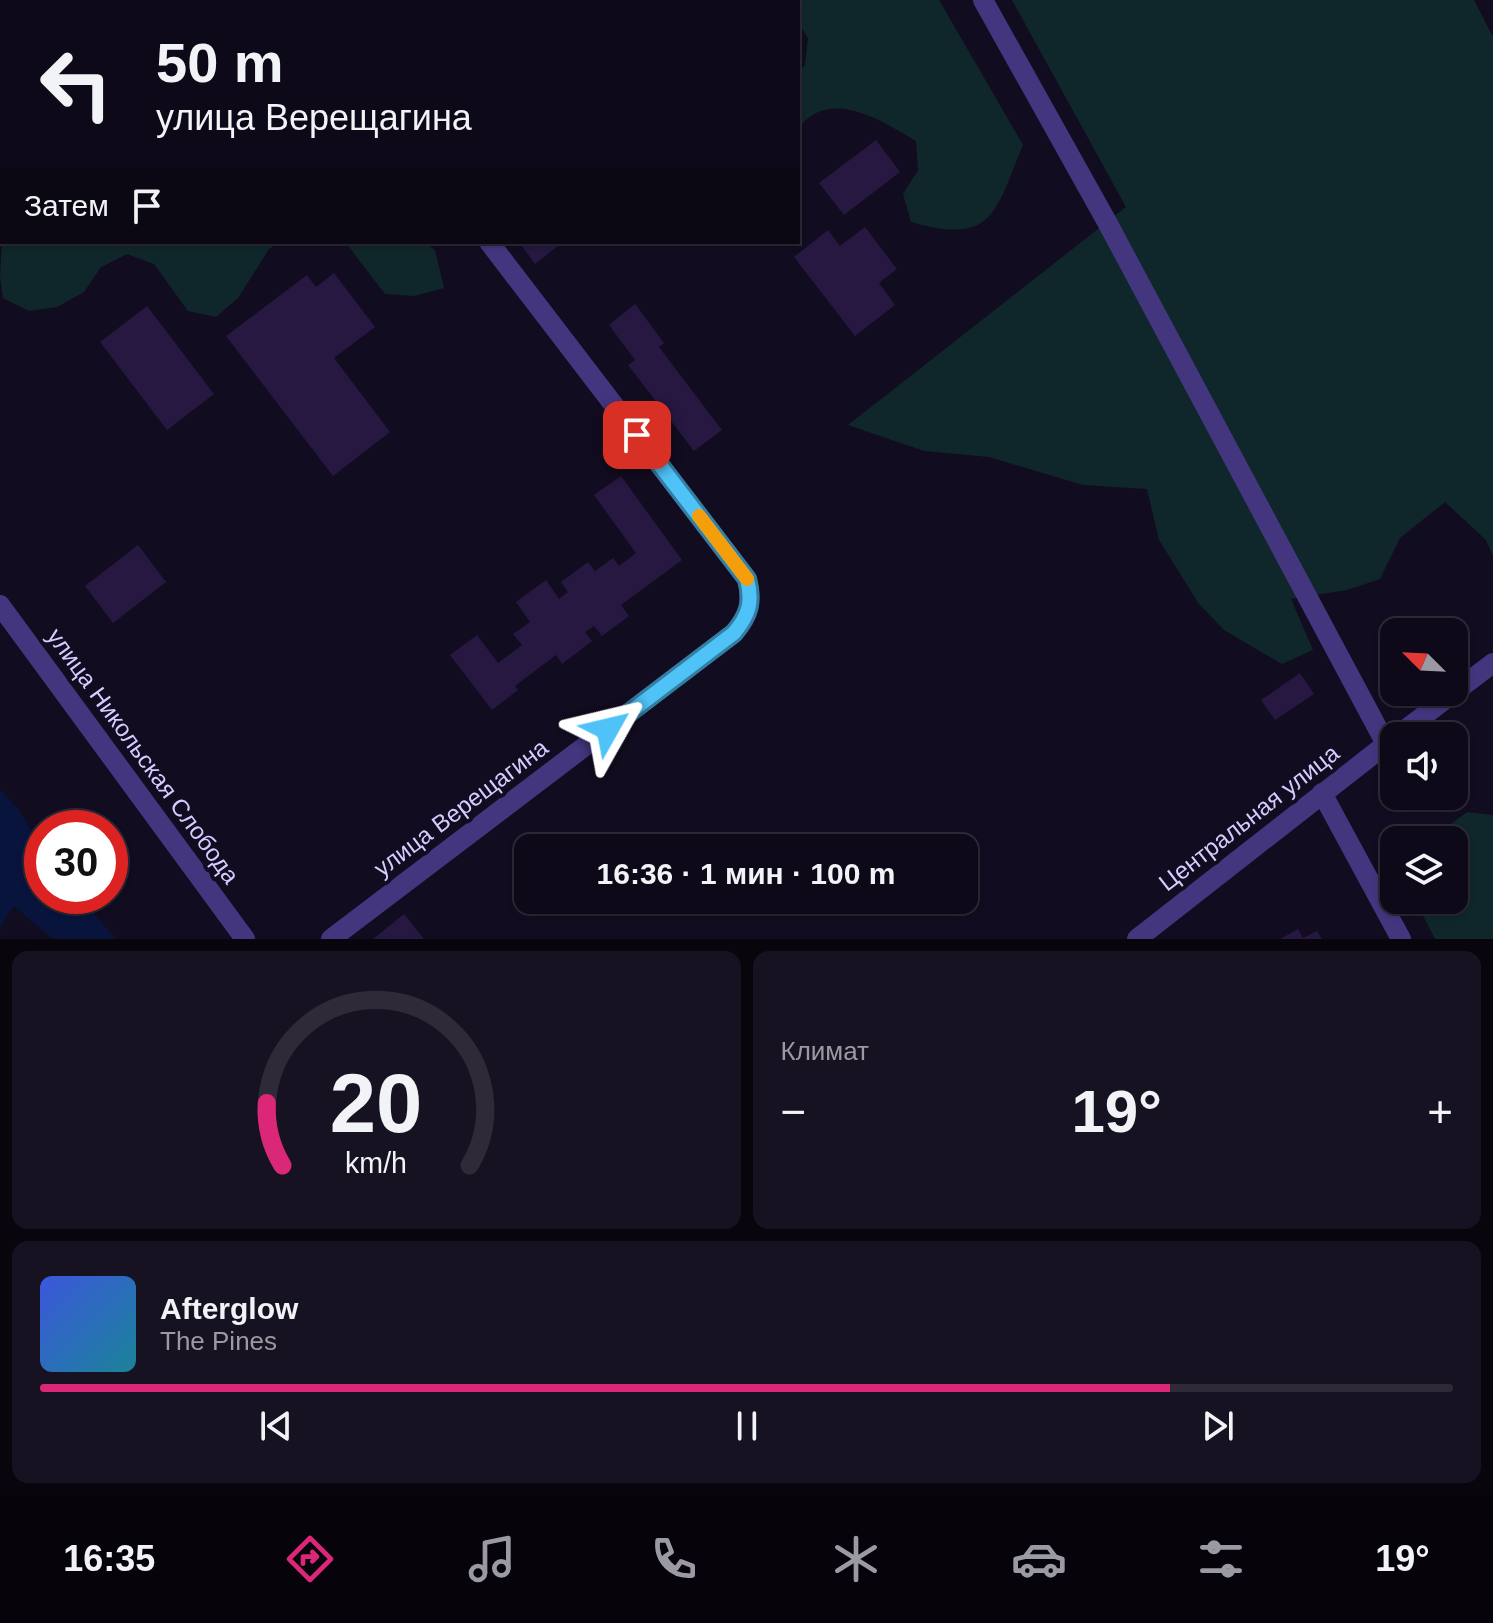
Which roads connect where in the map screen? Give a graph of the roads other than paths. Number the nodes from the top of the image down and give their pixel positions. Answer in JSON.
{"nodes":[{"id":1,"x":983,"y":0,"type":"edge"},
{"id":2,"x":491,"y":244,"type":"edge"},
{"id":3,"x":0,"y":605,"type":"edge"},
{"id":4,"x":1493,"y":663,"type":"edge"},
{"id":5,"x":1383,"y":722,"type":"edge"},
{"id":6,"x":1415,"y":722,"type":"edge"},
{"id":7,"x":1380,"y":748,"type":"edge"},
{"id":8,"x":1322,"y":793,"type":"junction"},
{"id":9,"x":245,"y":939,"type":"edge"},
{"id":10,"x":331,"y":939,"type":"edge"},
{"id":11,"x":1137,"y":939,"type":"edge"},
{"id":12,"x":1401,"y":939,"type":"edge"}],
"edges":[{"from":1,"to":5,"type":"street"},
{"from":2,"to":10,"type":"street","name":"улица Верещагина"},
{"from":3,"to":9,"type":"street","name":"улица Никольская Слобода"},
{"from":4,"to":6,"type":"street","name":"Центральная улица"},
{"from":7,"to":8,"type":"street","name":"Центральная улица"},
{"from":8,"to":11,"type":"street","name":"Центральная улица"},
{"from":8,"to":12,"type":"street"}]}
